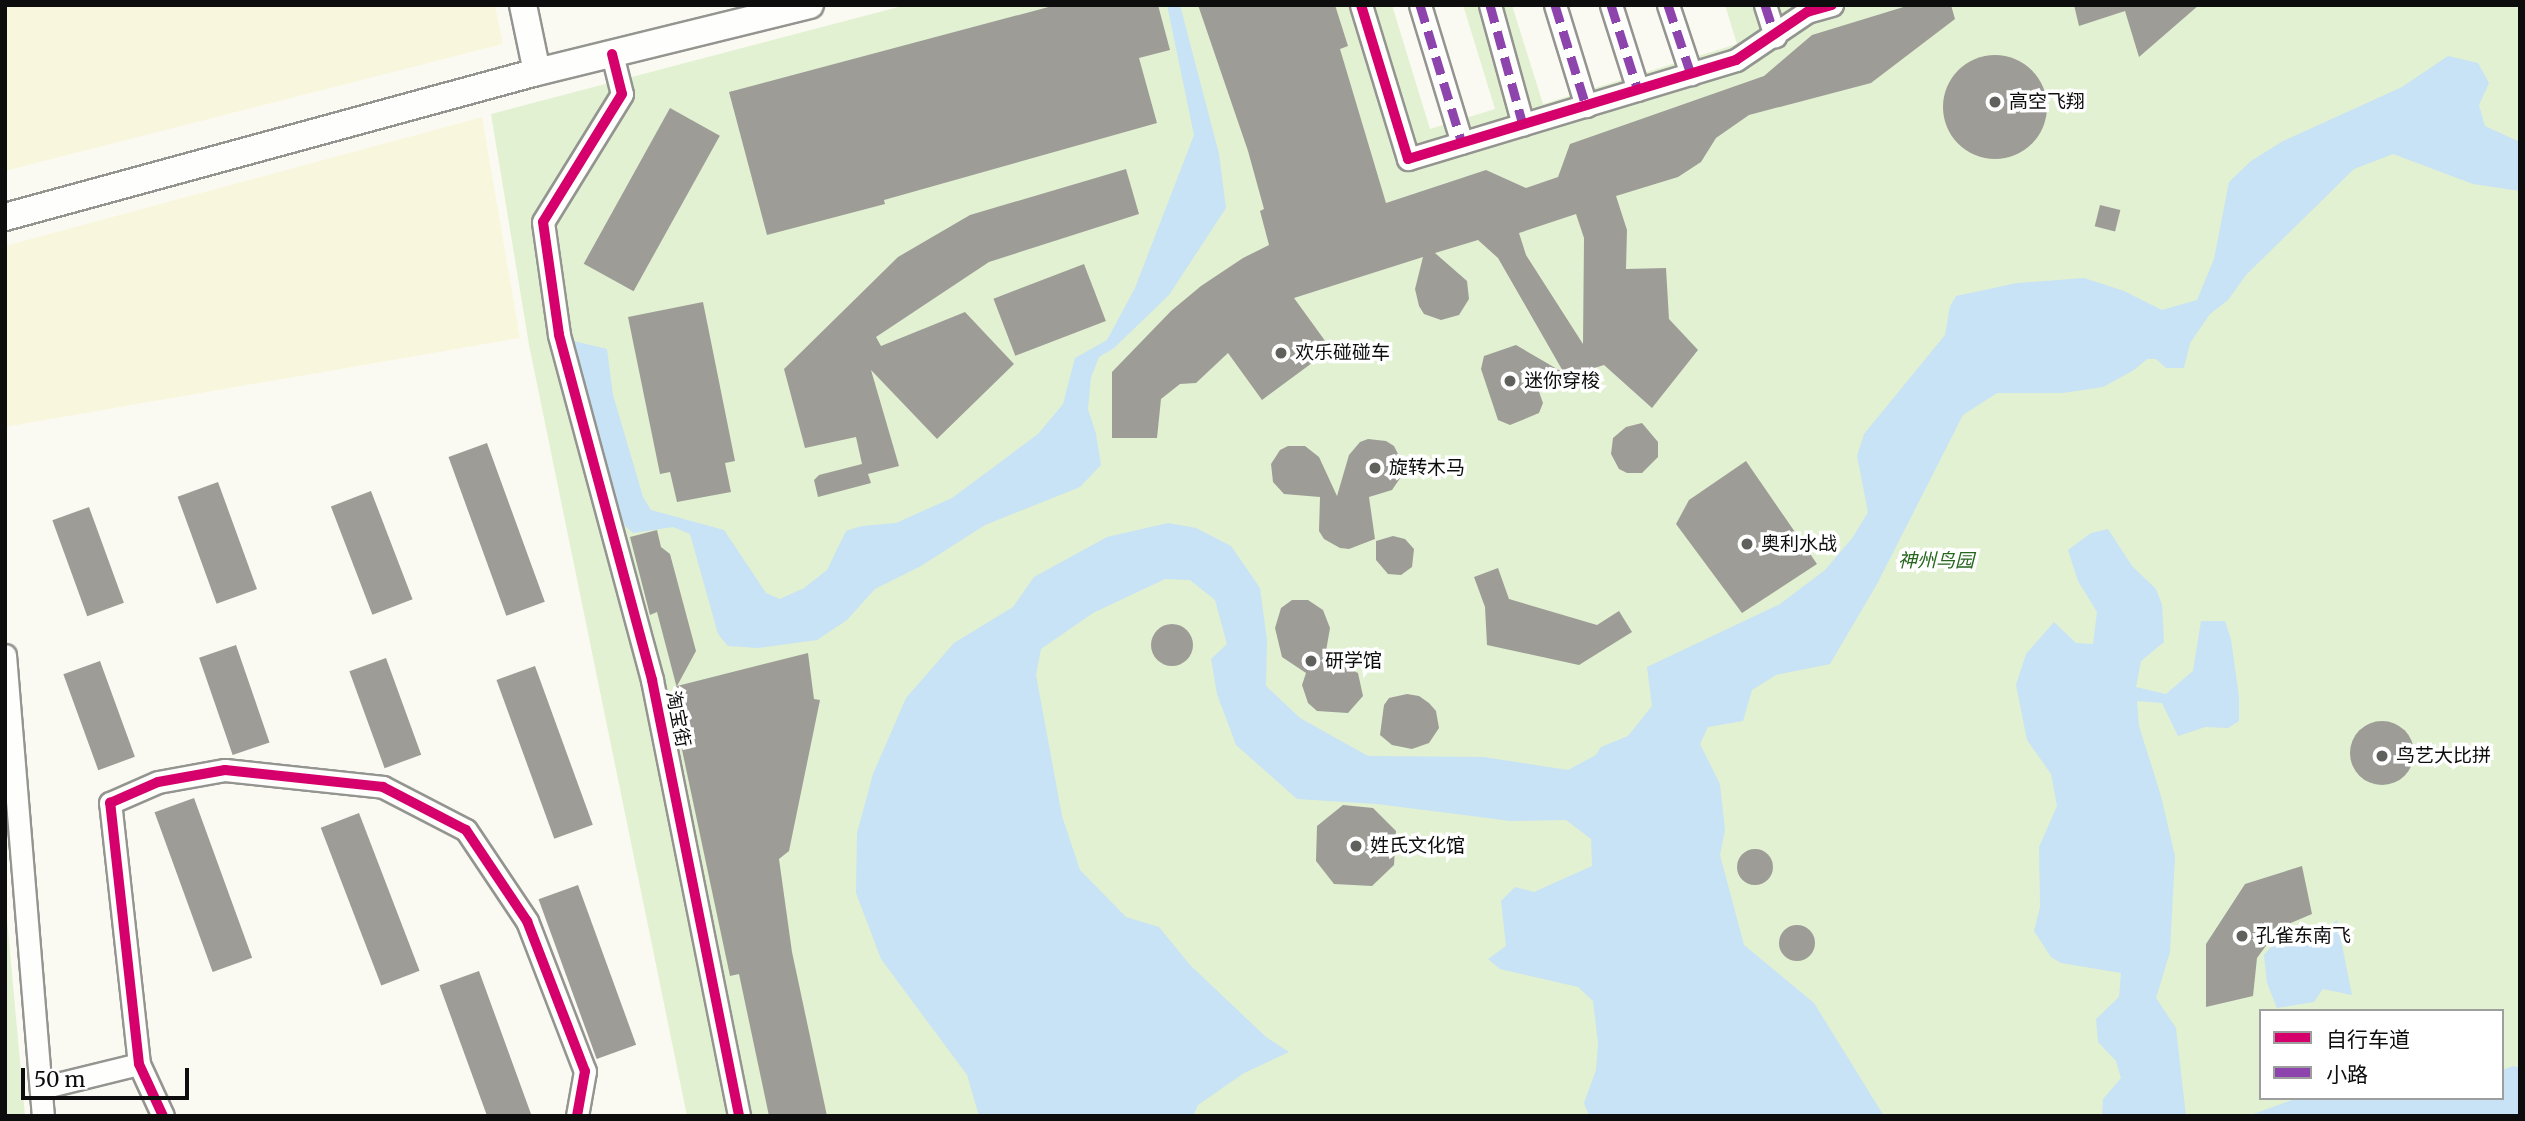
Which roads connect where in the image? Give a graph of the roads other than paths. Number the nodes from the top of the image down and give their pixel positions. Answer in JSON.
{"nodes":[{"id":1,"x":523,"y":5,"type":"edge"},
{"id":2,"x":810,"y":5,"type":"edge"},
{"id":3,"x":1361,"y":5,"type":"edge"},
{"id":4,"x":1420,"y":5,"type":"edge"},
{"id":5,"x":1490,"y":5,"type":"edge"},
{"id":6,"x":1555,"y":5,"type":"edge"},
{"id":7,"x":1611,"y":5,"type":"edge"},
{"id":8,"x":1668,"y":5,"type":"edge"},
{"id":9,"x":1765,"y":5,"type":"edge"},
{"id":10,"x":1832,"y":5,"type":"edge"},
{"id":11,"x":1775,"y":36,"type":"junction"},
{"id":12,"x":612,"y":54,"type":"junction"},
{"id":13,"x":537,"y":72,"type":"junction"},
{"id":14,"x":1690,"y":74,"type":"junction"},
{"id":15,"x":1638,"y":90,"type":"junction"},
{"id":16,"x":1586,"y":106,"type":"junction"},
{"id":17,"x":1523,"y":125,"type":"junction"},
{"id":18,"x":1462,"y":143,"type":"junction"},
{"id":19,"x":5,"y":217,"type":"edge"},
{"id":20,"x":5,"y":655,"type":"edge"},
{"id":21,"x":139,"y":1064,"type":"junction"},
{"id":22,"x":41,"y":1088,"type":"junction"},
{"id":23,"x":43,"y":1116,"type":"edge"},
{"id":24,"x":163,"y":1116,"type":"edge"},
{"id":25,"x":577,"y":1116,"type":"edge"},
{"id":26,"x":739,"y":1116,"type":"edge"}],
"edges":[{"from":1,"to":13,"type":"street"},
{"from":2,"to":12,"type":"street"},
{"from":3,"to":18,"type":"street"},
{"from":4,"to":18,"type":"street"},
{"from":5,"to":17,"type":"street"},
{"from":6,"to":16,"type":"street"},
{"from":7,"to":15,"type":"street"},
{"from":8,"to":14,"type":"street"},
{"from":9,"to":11,"type":"street"},
{"from":10,"to":11,"type":"street"},
{"from":11,"to":14,"type":"street"},
{"from":12,"to":13,"type":"street"},
{"from":12,"to":26,"type":"street","name":"淘宝街"},
{"from":13,"to":19,"type":"street"},
{"from":14,"to":15,"type":"street"},
{"from":15,"to":16,"type":"street"},
{"from":16,"to":17,"type":"street"},
{"from":17,"to":18,"type":"street"},
{"from":20,"to":22,"type":"street"},
{"from":21,"to":22,"type":"street"},
{"from":21,"to":24,"type":"street"},
{"from":21,"to":25,"type":"street"},
{"from":22,"to":23,"type":"street"}]}
